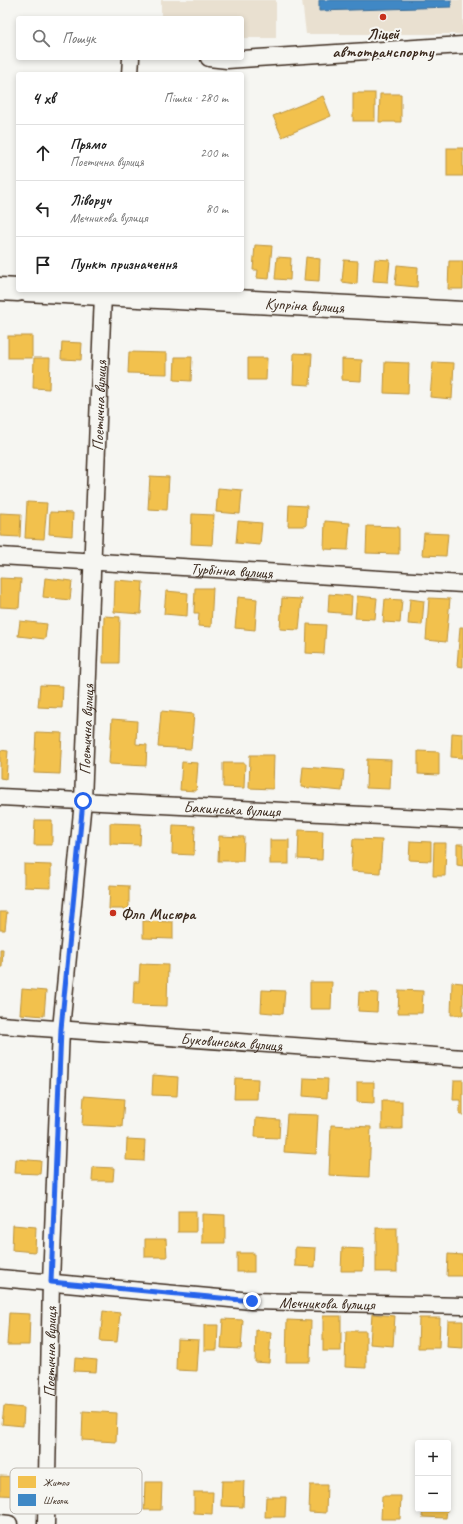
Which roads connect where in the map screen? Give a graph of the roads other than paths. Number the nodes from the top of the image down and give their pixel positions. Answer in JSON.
{"nodes":[{"id":1,"x":463,"y":45,"type":"edge"},
{"id":2,"x":244,"y":59,"type":"edge"},
{"id":3,"x":131,"y":60,"type":"edge"},
{"id":4,"x":130,"y":72,"type":"edge"},
{"id":5,"x":0,"y":289,"type":"edge"},
{"id":6,"x":16,"y":290,"type":"edge"},
{"id":7,"x":110,"y":292,"type":"edge"},
{"id":8,"x":463,"y":312,"type":"edge"},
{"id":9,"x":0,"y":556,"type":"edge"},
{"id":10,"x":92,"y":561,"type":"junction"},
{"id":11,"x":463,"y":584,"type":"edge"},
{"id":12,"x":0,"y":797,"type":"edge"},
{"id":13,"x":83,"y":801,"type":"junction"},
{"id":14,"x":463,"y":820,"type":"edge"},
{"id":15,"x":0,"y":1026,"type":"edge"},
{"id":16,"x":61,"y":1029,"type":"junction"},
{"id":17,"x":463,"y":1058,"type":"edge"},
{"id":18,"x":0,"y":1278,"type":"edge"},
{"id":19,"x":51,"y":1282,"type":"junction"},
{"id":20,"x":463,"y":1306,"type":"edge"},
{"id":21,"x":47,"y":1468,"type":"edge"},
{"id":22,"x":46,"y":1514,"type":"edge"},
{"id":23,"x":0,"y":1523,"type":"edge"},
{"id":24,"x":9,"y":1524,"type":"edge"},
{"id":25,"x":46,"y":1524,"type":"edge"}],
"edges":[{"from":1,"to":2,"type":"street"},
{"from":3,"to":4,"type":"street"},
{"from":5,"to":6,"type":"main road"},
{"from":7,"to":8,"type":"main road","name":"Купріна вулиця"},
{"from":7,"to":10,"type":"street","name":"Поетична вулиця"},
{"from":9,"to":10,"type":"street","name":"Турбінна вулиця"},
{"from":10,"to":11,"type":"street","name":"Турбінна вулиця"},
{"from":10,"to":13,"type":"street","name":"Поетична вулиця"},
{"from":12,"to":13,"type":"street","name":"Бакинська вулиця"},
{"from":13,"to":14,"type":"street","name":"Бакинська вулиця"},
{"from":13,"to":16,"type":"street","name":"Поетична вулиця"},
{"from":15,"to":16,"type":"street","name":"Буковинська вулиця"},
{"from":16,"to":17,"type":"street","name":"Буковинська вулиця"},
{"from":16,"to":19,"type":"street","name":"Поетична вулиця"},
{"from":18,"to":19,"type":"street","name":"Мєчникова вулиця"},
{"from":19,"to":20,"type":"street","name":"Мєчникова вулиця"},
{"from":19,"to":21,"type":"street","name":"Поетична вулиця"},
{"from":22,"to":25,"type":"street","name":"Поетична вулиця"},
{"from":23,"to":24,"type":"street"}]}
